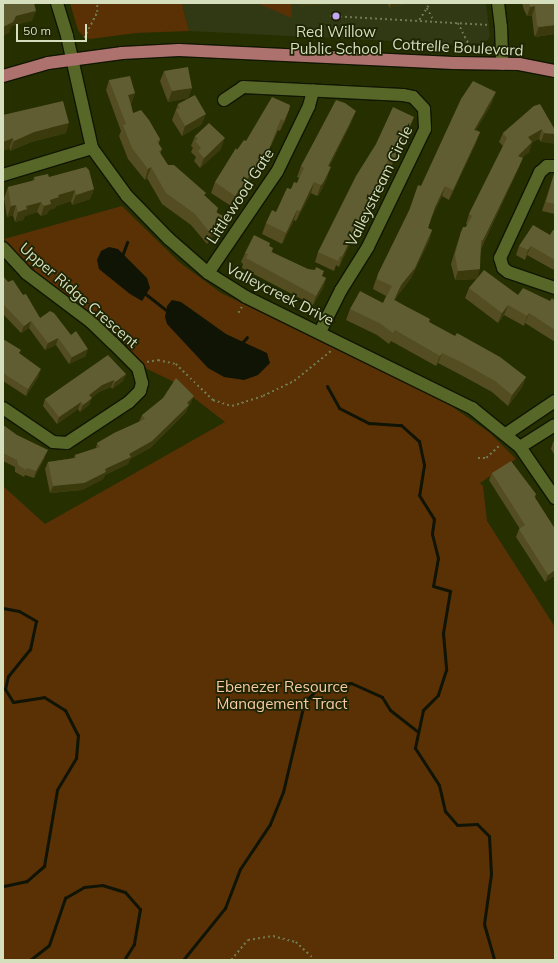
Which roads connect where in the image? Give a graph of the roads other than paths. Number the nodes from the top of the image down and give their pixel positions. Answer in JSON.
{"nodes":[{"id":1,"x":57,"y":3,"type":"edge"},
{"id":2,"x":498,"y":3,"type":"edge"},
{"id":3,"x":72,"y":60,"type":"junction"},
{"id":4,"x":502,"y":64,"type":"junction"},
{"id":5,"x":555,"y":71,"type":"edge"},
{"id":6,"x":3,"y":76,"type":"edge"},
{"id":7,"x":313,"y":90,"type":"junction"},
{"id":8,"x":224,"y":100,"type":"dead end"},
{"id":9,"x":92,"y":148,"type":"junction"},
{"id":10,"x":555,"y":166,"type":"edge"},
{"id":11,"x":3,"y":175,"type":"edge"},
{"id":12,"x":3,"y":248,"type":"edge"},
{"id":13,"x":208,"y":274,"type":"junction"},
{"id":14,"x":555,"y":288,"type":"edge"},
{"id":15,"x":320,"y":332,"type":"junction"},
{"id":16,"x":555,"y":402,"type":"edge"},
{"id":17,"x":3,"y":408,"type":"edge"},
{"id":18,"x":555,"y":425,"type":"edge"},
{"id":19,"x":504,"y":438,"type":"junction"},
{"id":20,"x":520,"y":447,"type":"junction"},
{"id":21,"x":555,"y":498,"type":"edge"}],
"edges":[{"from":1,"to":3,"type":"street","name":"Valleycreek Drive"},
{"from":2,"to":4,"type":"street"},
{"from":3,"to":4,"type":"main road","name":"Cottrelle Boulevard"},
{"from":3,"to":6,"type":"main road","name":"Cottrelle Boulevard"},
{"from":3,"to":9,"type":"street","name":"Valleycreek Drive"},
{"from":4,"to":5,"type":"main road","name":"Cottrelle Boulevard"},
{"from":7,"to":8,"type":"street","name":"Valleystream Circle"},
{"from":7,"to":13,"type":"street","name":"Littlewood Gate"},
{"from":7,"to":15,"type":"street","name":"Valleystream Circle"},
{"from":9,"to":11,"type":"street"},
{"from":9,"to":13,"type":"street","name":"Valleycreek Drive"},
{"from":10,"to":14,"type":"street"},
{"from":12,"to":17,"type":"street","name":"Upper Ridge Crescent"},
{"from":13,"to":15,"type":"street","name":"Valleycreek Drive"},
{"from":15,"to":19,"type":"street","name":"Valleycreek Drive"},
{"from":16,"to":19,"type":"street"},
{"from":18,"to":20,"type":"street"},
{"from":19,"to":20,"type":"street","name":"Valleycreek Drive"},
{"from":20,"to":21,"type":"street","name":"Valleycreek Drive"}]}
